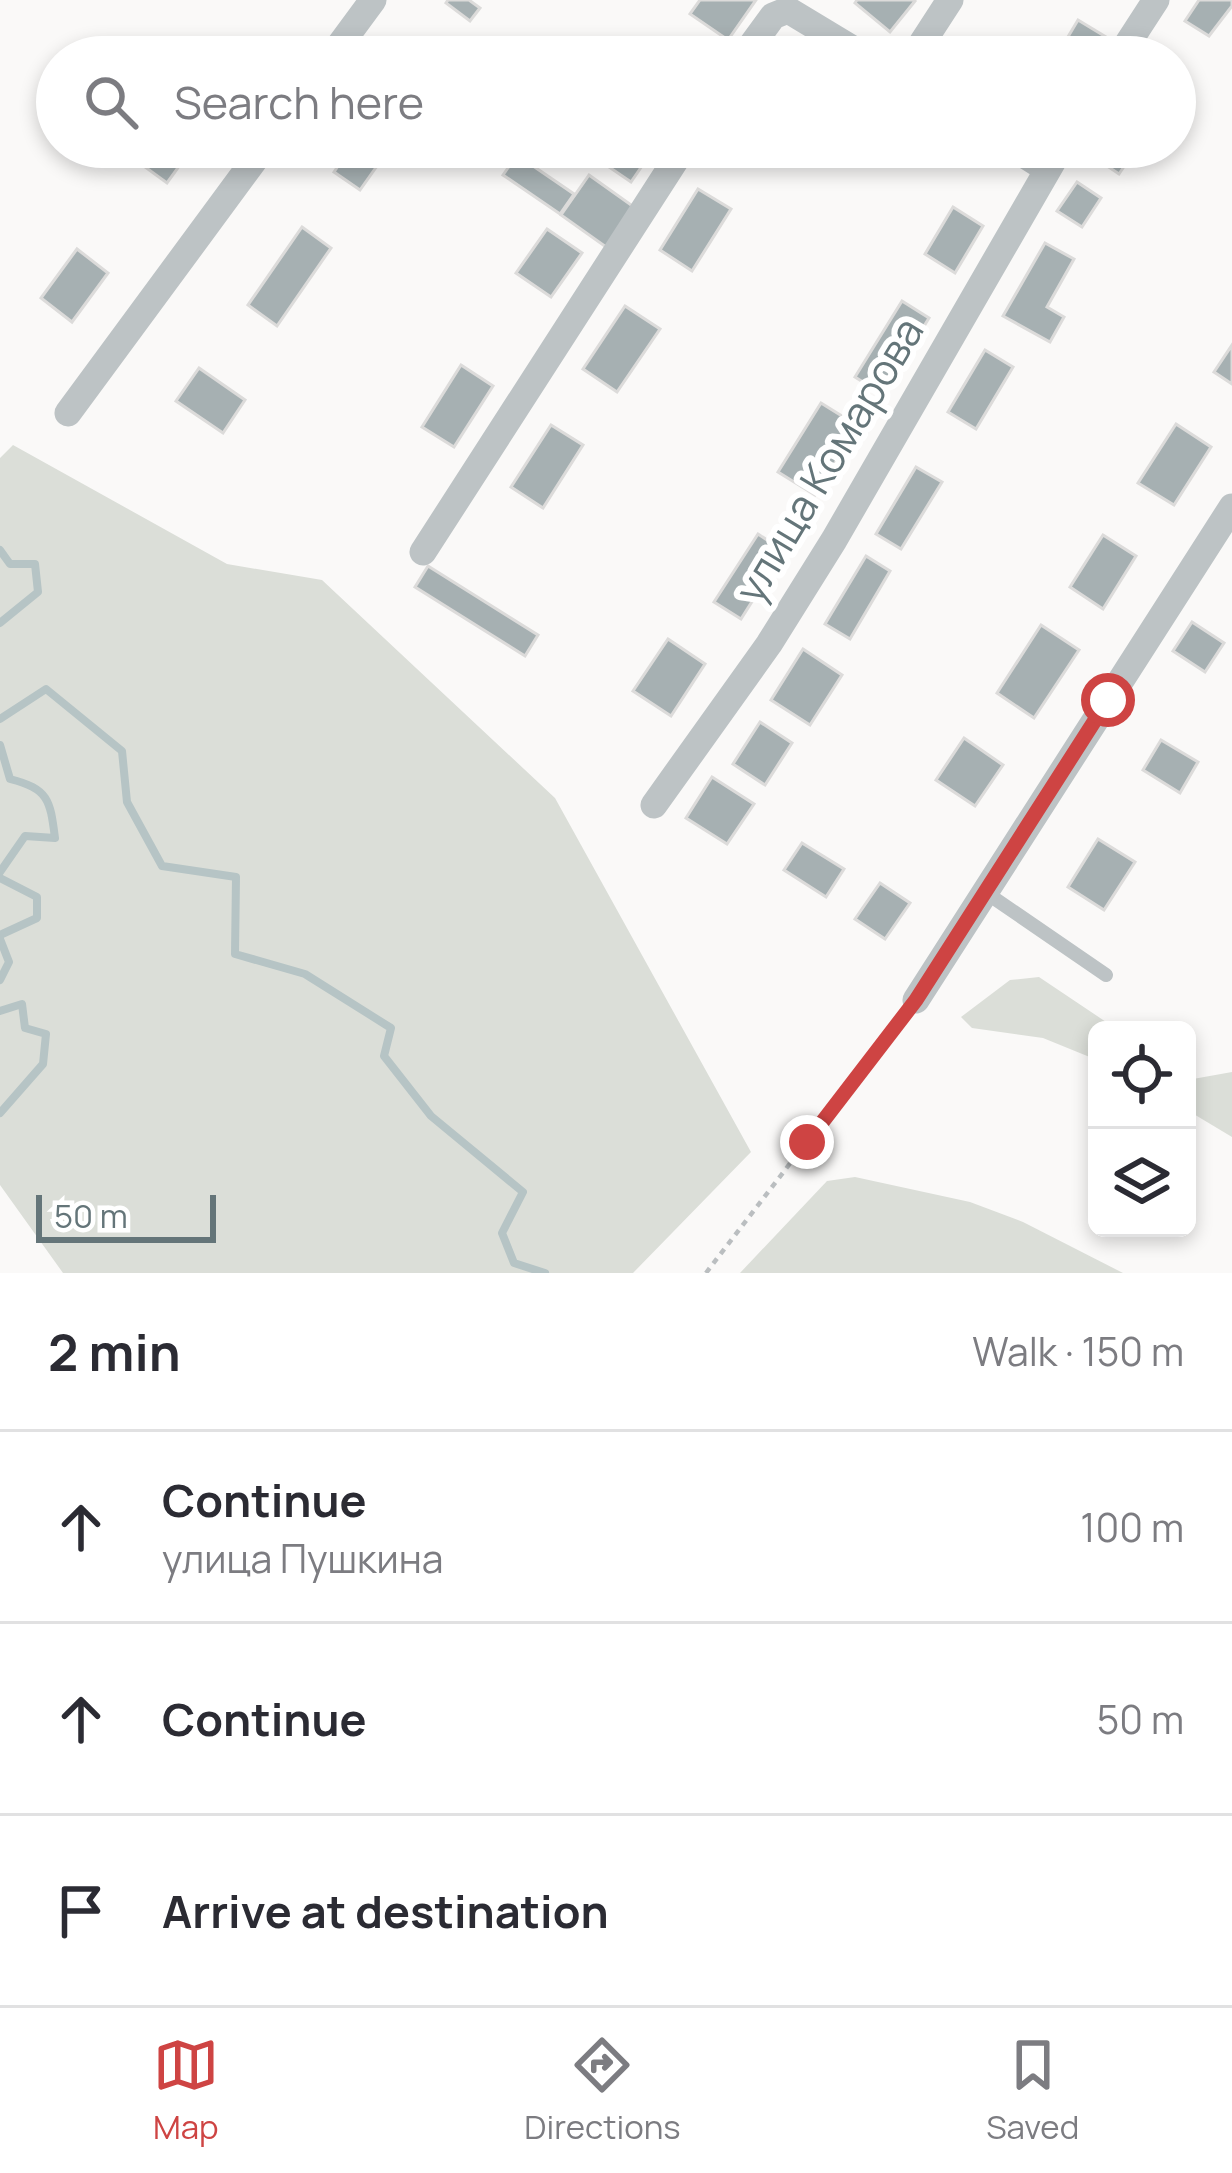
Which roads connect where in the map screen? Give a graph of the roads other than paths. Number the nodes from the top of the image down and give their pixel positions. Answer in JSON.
{"nodes":[{"id":1,"x":373,"y":0,"type":"edge"},
{"id":2,"x":950,"y":0,"type":"edge"},
{"id":3,"x":1156,"y":0,"type":"edge"},
{"id":4,"x":346,"y":36,"type":"edge"},
{"id":5,"x":758,"y":36,"type":"edge"},
{"id":6,"x":831,"y":36,"type":"edge"},
{"id":7,"x":927,"y":36,"type":"edge"},
{"id":8,"x":1133,"y":36,"type":"edge"},
{"id":9,"x":249,"y":168,"type":"edge"},
{"id":10,"x":670,"y":168,"type":"edge"},
{"id":11,"x":1048,"y":168,"type":"edge"},
{"id":12,"x":68,"y":413,"type":"dead end"},
{"id":13,"x":1232,"y":507,"type":"edge"},
{"id":14,"x":423,"y":552,"type":"dead end"},
{"id":15,"x":654,"y":805,"type":"dead end"},
{"id":16,"x":985,"y":892,"type":"junction"},
{"id":17,"x":1106,"y":975,"type":"dead end"},
{"id":18,"x":916,"y":1000,"type":"road end"}],
"edges":[{"from":1,"to":4,"type":"street"},
{"from":2,"to":7,"type":"street"},
{"from":3,"to":8,"type":"street"},
{"from":5,"to":6,"type":"street"},
{"from":9,"to":12,"type":"street"},
{"from":10,"to":14,"type":"street"},
{"from":11,"to":15,"type":"street","name":"улица Комарова"},
{"from":13,"to":16,"type":"street"},
{"from":16,"to":17,"type":"lane"},
{"from":16,"to":18,"type":"street"}]}
